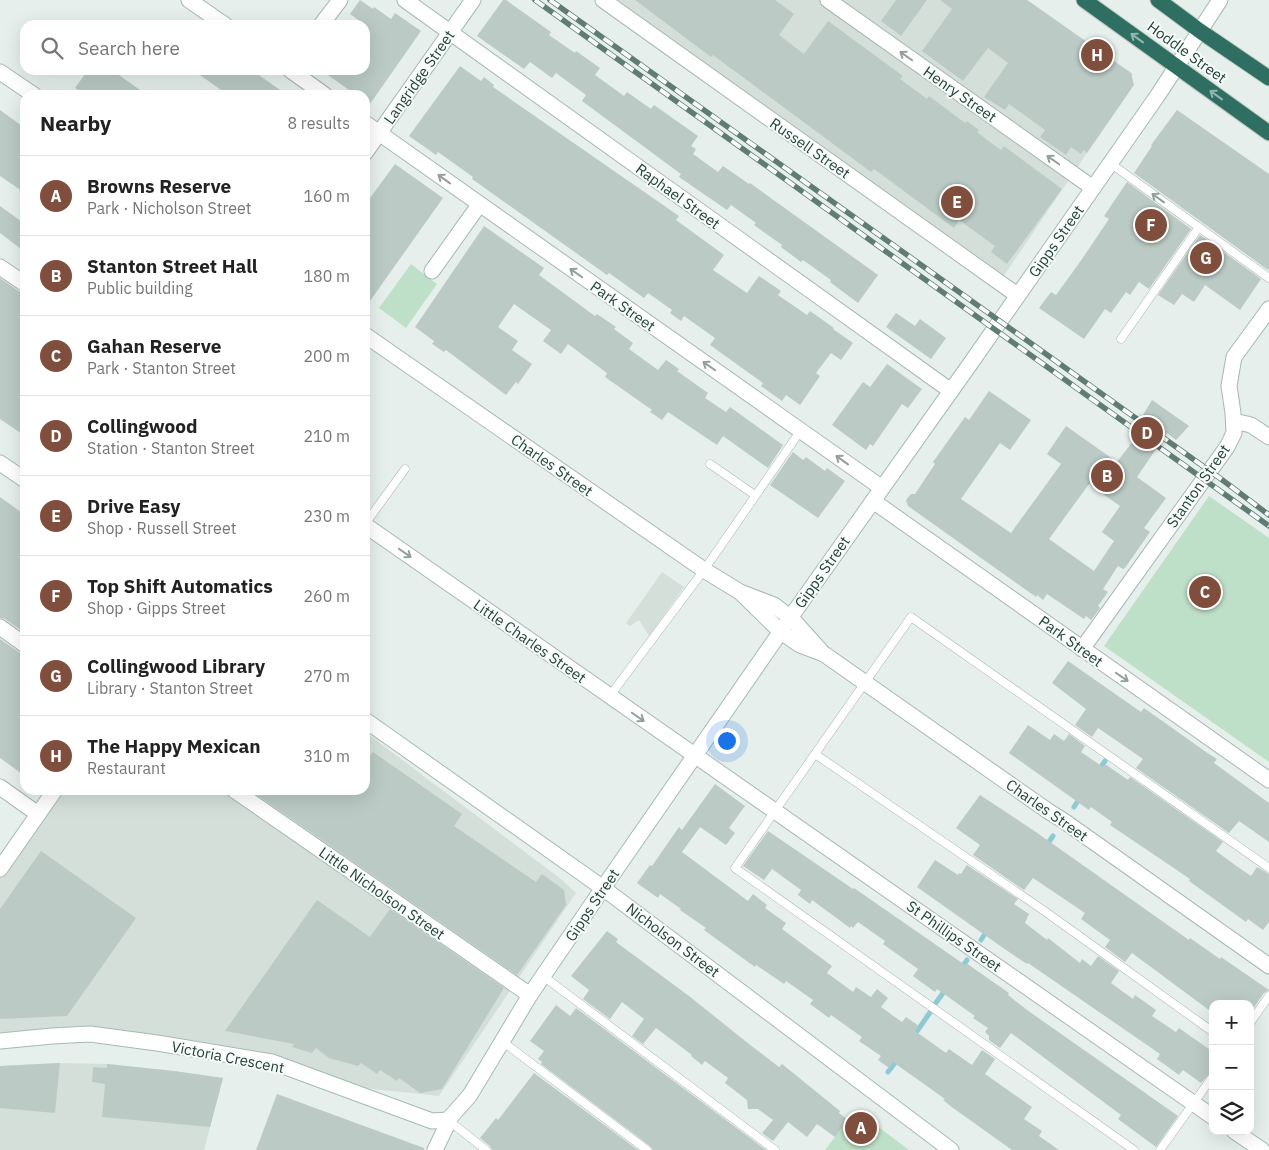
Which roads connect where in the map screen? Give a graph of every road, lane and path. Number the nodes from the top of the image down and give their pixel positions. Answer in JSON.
{"nodes":[{"id":1,"x":189,"y":0,"type":"edge"},
{"id":2,"x":340,"y":0,"type":"edge"},
{"id":3,"x":405,"y":0,"type":"edge"},
{"id":4,"x":473,"y":0,"type":"edge"},
{"id":5,"x":603,"y":0,"type":"edge"},
{"id":6,"x":828,"y":0,"type":"edge"},
{"id":7,"x":1084,"y":0,"type":"edge"},
{"id":8,"x":1158,"y":0,"type":"edge"},
{"id":9,"x":1220,"y":0,"type":"edge"},
{"id":10,"x":218,"y":20,"type":"edge"},
{"id":11,"x":325,"y":20,"type":"edge"},
{"id":12,"x":1200,"y":31,"type":"junction"},
{"id":13,"x":450,"y":33,"type":"junction"},
{"id":14,"x":1177,"y":67,"type":"junction"},
{"id":15,"x":0,"y":72,"type":"edge"},
{"id":16,"x":297,"y":75,"type":"edge"},
{"id":17,"x":1269,"y":78,"type":"edge"},
{"id":18,"x":27,"y":90,"type":"edge"},
{"id":19,"x":318,"y":90,"type":"edge"},
{"id":20,"x":370,"y":127,"type":"edge"},
{"id":21,"x":379,"y":133,"type":"junction"},
{"id":22,"x":1269,"y":133,"type":"edge"},
{"id":23,"x":370,"y":146,"type":"edge"},
{"id":24,"x":1110,"y":163,"type":"junction"},
{"id":25,"x":1093,"y":188,"type":"junction"},
{"id":26,"x":479,"y":205,"type":"junction"},
{"id":27,"x":1199,"y":227,"type":"junction"},
{"id":28,"x":0,"y":267,"type":"edge"},
{"id":29,"x":432,"y":272,"type":"dead end"},
{"id":30,"x":1269,"y":278,"type":"edge"},
{"id":31,"x":20,"y":281,"type":"edge"},
{"id":32,"x":1017,"y":295,"type":"junction"},
{"id":33,"x":1269,"y":308,"type":"edge"},
{"id":34,"x":1121,"y":340,"type":"dead end"},
{"id":35,"x":370,"y":342,"type":"edge"},
{"id":36,"x":951,"y":391,"type":"junction"},
{"id":37,"x":1234,"y":421,"type":"junction"},
{"id":38,"x":801,"y":430,"type":"junction"},
{"id":39,"x":1269,"y":437,"type":"edge"},
{"id":40,"x":0,"y":463,"type":"edge"},
{"id":41,"x":710,"y":464,"type":"dead end"},
{"id":42,"x":405,"y":469,"type":"dead end"},
{"id":43,"x":20,"y":477,"type":"edge"},
{"id":44,"x":882,"y":488,"type":"junction"},
{"id":45,"x":755,"y":495,"type":"junction"},
{"id":46,"x":873,"y":501,"type":"junction"},
{"id":47,"x":370,"y":518,"type":"edge"},
{"id":48,"x":370,"y":529,"type":"edge"},
{"id":49,"x":704,"y":570,"type":"junction"},
{"id":50,"x":740,"y":592,"type":"junction"},
{"id":51,"x":790,"y":618,"type":"junction"},
{"id":52,"x":0,"y":627,"type":"edge"},
{"id":53,"x":781,"y":632,"type":"junction"},
{"id":54,"x":20,"y":641,"type":"edge"},
{"id":55,"x":1082,"y":649,"type":"junction"},
{"id":56,"x":824,"y":654,"type":"junction"},
{"id":57,"x":865,"y":682,"type":"junction"},
{"id":58,"x":609,"y":696,"type":"junction"},
{"id":59,"x":370,"y":724,"type":"edge"},
{"id":60,"x":815,"y":754,"type":"junction"},
{"id":61,"x":694,"y":756,"type":"junction"},
{"id":62,"x":1269,"y":780,"type":"edge"},
{"id":63,"x":0,"y":787,"type":"edge"},
{"id":64,"x":51,"y":795,"type":"edge"},
{"id":65,"x":241,"y":795,"type":"edge"},
{"id":66,"x":775,"y":810,"type":"junction"},
{"id":67,"x":38,"y":814,"type":"junction"},
{"id":68,"x":1269,"y":868,"type":"edge"},
{"id":69,"x":0,"y":869,"type":"edge"},
{"id":70,"x":604,"y":888,"type":"junction"},
{"id":71,"x":1269,"y":966,"type":"edge"},
{"id":72,"x":543,"y":976,"type":"junction"},
{"id":73,"x":530,"y":995,"type":"junction"},
{"id":74,"x":1269,"y":996,"type":"edge"},
{"id":75,"x":1254,"y":1017,"type":"edge"},
{"id":76,"x":1209,"y":1029,"type":"edge"},
{"id":77,"x":0,"y":1041,"type":"edge"},
{"id":78,"x":503,"y":1042,"type":"junction"},
{"id":79,"x":1209,"y":1082,"type":"edge"},
{"id":80,"x":1193,"y":1104,"type":"junction"},
{"id":81,"x":1209,"y":1114,"type":"edge"},
{"id":82,"x":448,"y":1120,"type":"junction"},
{"id":83,"x":1240,"y":1135,"type":"edge"},
{"id":84,"x":435,"y":1150,"type":"edge"},
{"id":85,"x":486,"y":1150,"type":"edge"},
{"id":86,"x":647,"y":1150,"type":"edge"},
{"id":87,"x":775,"y":1150,"type":"edge"},
{"id":88,"x":951,"y":1150,"type":"edge"},
{"id":89,"x":1134,"y":1150,"type":"edge"},
{"id":90,"x":1160,"y":1150,"type":"edge"},
{"id":91,"x":1262,"y":1150,"type":"edge"}],
"edges":[{"from":1,"to":10,"type":"street"},
{"from":2,"to":11,"type":"street"},
{"from":3,"to":13,"type":"street","name":"Raphael Street"},
{"from":4,"to":13,"type":"street","name":"Langridge Street"},
{"from":5,"to":32,"type":"street","name":"Russell Street"},
{"from":25,"to":6,"type":"street","name":"Henry Street","one_way":true},
{"from":14,"to":7,"type":"highway","name":"Hoddle Street","one_way":true},
{"from":8,"to":12,"type":"highway","name":"Hoddle Street"},
{"from":9,"to":12,"type":"street","name":"Gipps Street"},
{"from":12,"to":14,"type":"street","name":"Gipps Street"},
{"from":12,"to":17,"type":"highway","name":"Hoddle Street"},
{"from":13,"to":21,"type":"street","name":"Langridge Street"},
{"from":13,"to":36,"type":"street","name":"Raphael Street"},
{"from":22,"to":14,"type":"highway","name":"Hoddle Street","one_way":true},
{"from":14,"to":24,"type":"street","name":"Gipps Street"},
{"from":15,"to":18,"type":"street"},
{"from":16,"to":19,"type":"street"},
{"from":20,"to":21,"type":"street","name":"Park Street"},
{"from":21,"to":23,"type":"street","name":"Langridge Street"},
{"from":26,"to":21,"type":"street","name":"Park Street","one_way":true},
{"from":24,"to":25,"type":"street","name":"Gipps Street"},
{"from":27,"to":24,"type":"lane","one_way":true},
{"from":25,"to":32,"type":"street","name":"Gipps Street"},
{"from":26,"to":29,"type":"street"},
{"from":38,"to":26,"type":"street","name":"Park Street","one_way":true},
{"from":27,"to":30,"type":"lane"},
{"from":27,"to":34,"type":"lane"},
{"from":28,"to":31,"type":"street"},
{"from":32,"to":36,"type":"street","name":"Gipps Street"},
{"from":33,"to":37,"type":"street","name":"Stanton Street"},
{"from":35,"to":49,"type":"street","name":"Charles Street"},
{"from":36,"to":44,"type":"street","name":"Gipps Street"},
{"from":37,"to":39,"type":"street"},
{"from":37,"to":55,"type":"street","name":"Stanton Street"},
{"from":44,"to":38,"type":"street","name":"Park Street","one_way":true},
{"from":38,"to":45,"type":"lane"},
{"from":40,"to":43,"type":"street"},
{"from":41,"to":45,"type":"lane"},
{"from":42,"to":47,"type":"lane"},
{"from":44,"to":46,"type":"street","name":"Gipps Street"},
{"from":45,"to":49,"type":"lane"},
{"from":46,"to":51,"type":"street","name":"Gipps Street"},
{"from":46,"to":55,"type":"street","name":"Park Street"},
{"from":48,"to":58,"type":"street","name":"Little Charles Street","one_way":true},
{"from":49,"to":50,"type":"street","name":"Charles Street"},
{"from":49,"to":58,"type":"lane"},
{"from":50,"to":51,"type":"street","name":"Charles Street"},
{"from":50,"to":53,"type":"street","name":"Charles Street"},
{"from":51,"to":53,"type":"street","name":"Gipps Street"},
{"from":51,"to":56,"type":"street","name":"Charles Street"},
{"from":52,"to":54,"type":"street"},
{"from":53,"to":56,"type":"street","name":"Charles Street"},
{"from":53,"to":61,"type":"street","name":"Gipps Street"},
{"from":55,"to":62,"type":"street","name":"Park Street","one_way":true},
{"from":56,"to":57,"type":"street","name":"Charles Street"},
{"from":57,"to":60,"type":"lane"},
{"from":57,"to":68,"type":"lane"},
{"from":57,"to":71,"type":"street","name":"Charles Street"},
{"from":58,"to":61,"type":"street","name":"Little Charles Street","one_way":true},
{"from":59,"to":70,"type":"street","name":"Nicholson Street"},
{"from":60,"to":66,"type":"lane"},
{"from":60,"to":76,"type":"lane"},
{"from":61,"to":66,"type":"street","name":"St Phillips Street"},
{"from":61,"to":70,"type":"street","name":"Gipps Street"},
{"from":63,"to":67,"type":"street"},
{"from":64,"to":67,"type":"street"},
{"from":65,"to":73,"type":"street","name":"Little Nicholson Street"},
{"from":66,"to":80,"type":"street","name":"St Phillips Street"},
{"from":66,"to":89,"type":"lane"},
{"from":67,"to":69,"type":"street"},
{"from":70,"to":72,"type":"street","name":"Gipps Street"},
{"from":70,"to":88,"type":"street","name":"Nicholson Street"},
{"from":72,"to":73,"type":"street","name":"Gipps Street"},
{"from":72,"to":87,"type":"lane"},
{"from":73,"to":78,"type":"street","name":"Gipps Street"},
{"from":74,"to":75,"type":"lane"},
{"from":77,"to":82,"type":"street","name":"Victoria Crescent"},
{"from":78,"to":82,"type":"street","name":"Gipps Street"},
{"from":78,"to":86,"type":"lane"},
{"from":79,"to":80,"type":"lane"},
{"from":80,"to":81,"type":"street","name":"St Phillips Street"},
{"from":80,"to":90,"type":"lane"},
{"from":82,"to":84,"type":"street","name":"Gipps Street"},
{"from":82,"to":85,"type":"lane"},
{"from":83,"to":91,"type":"street"}]}
